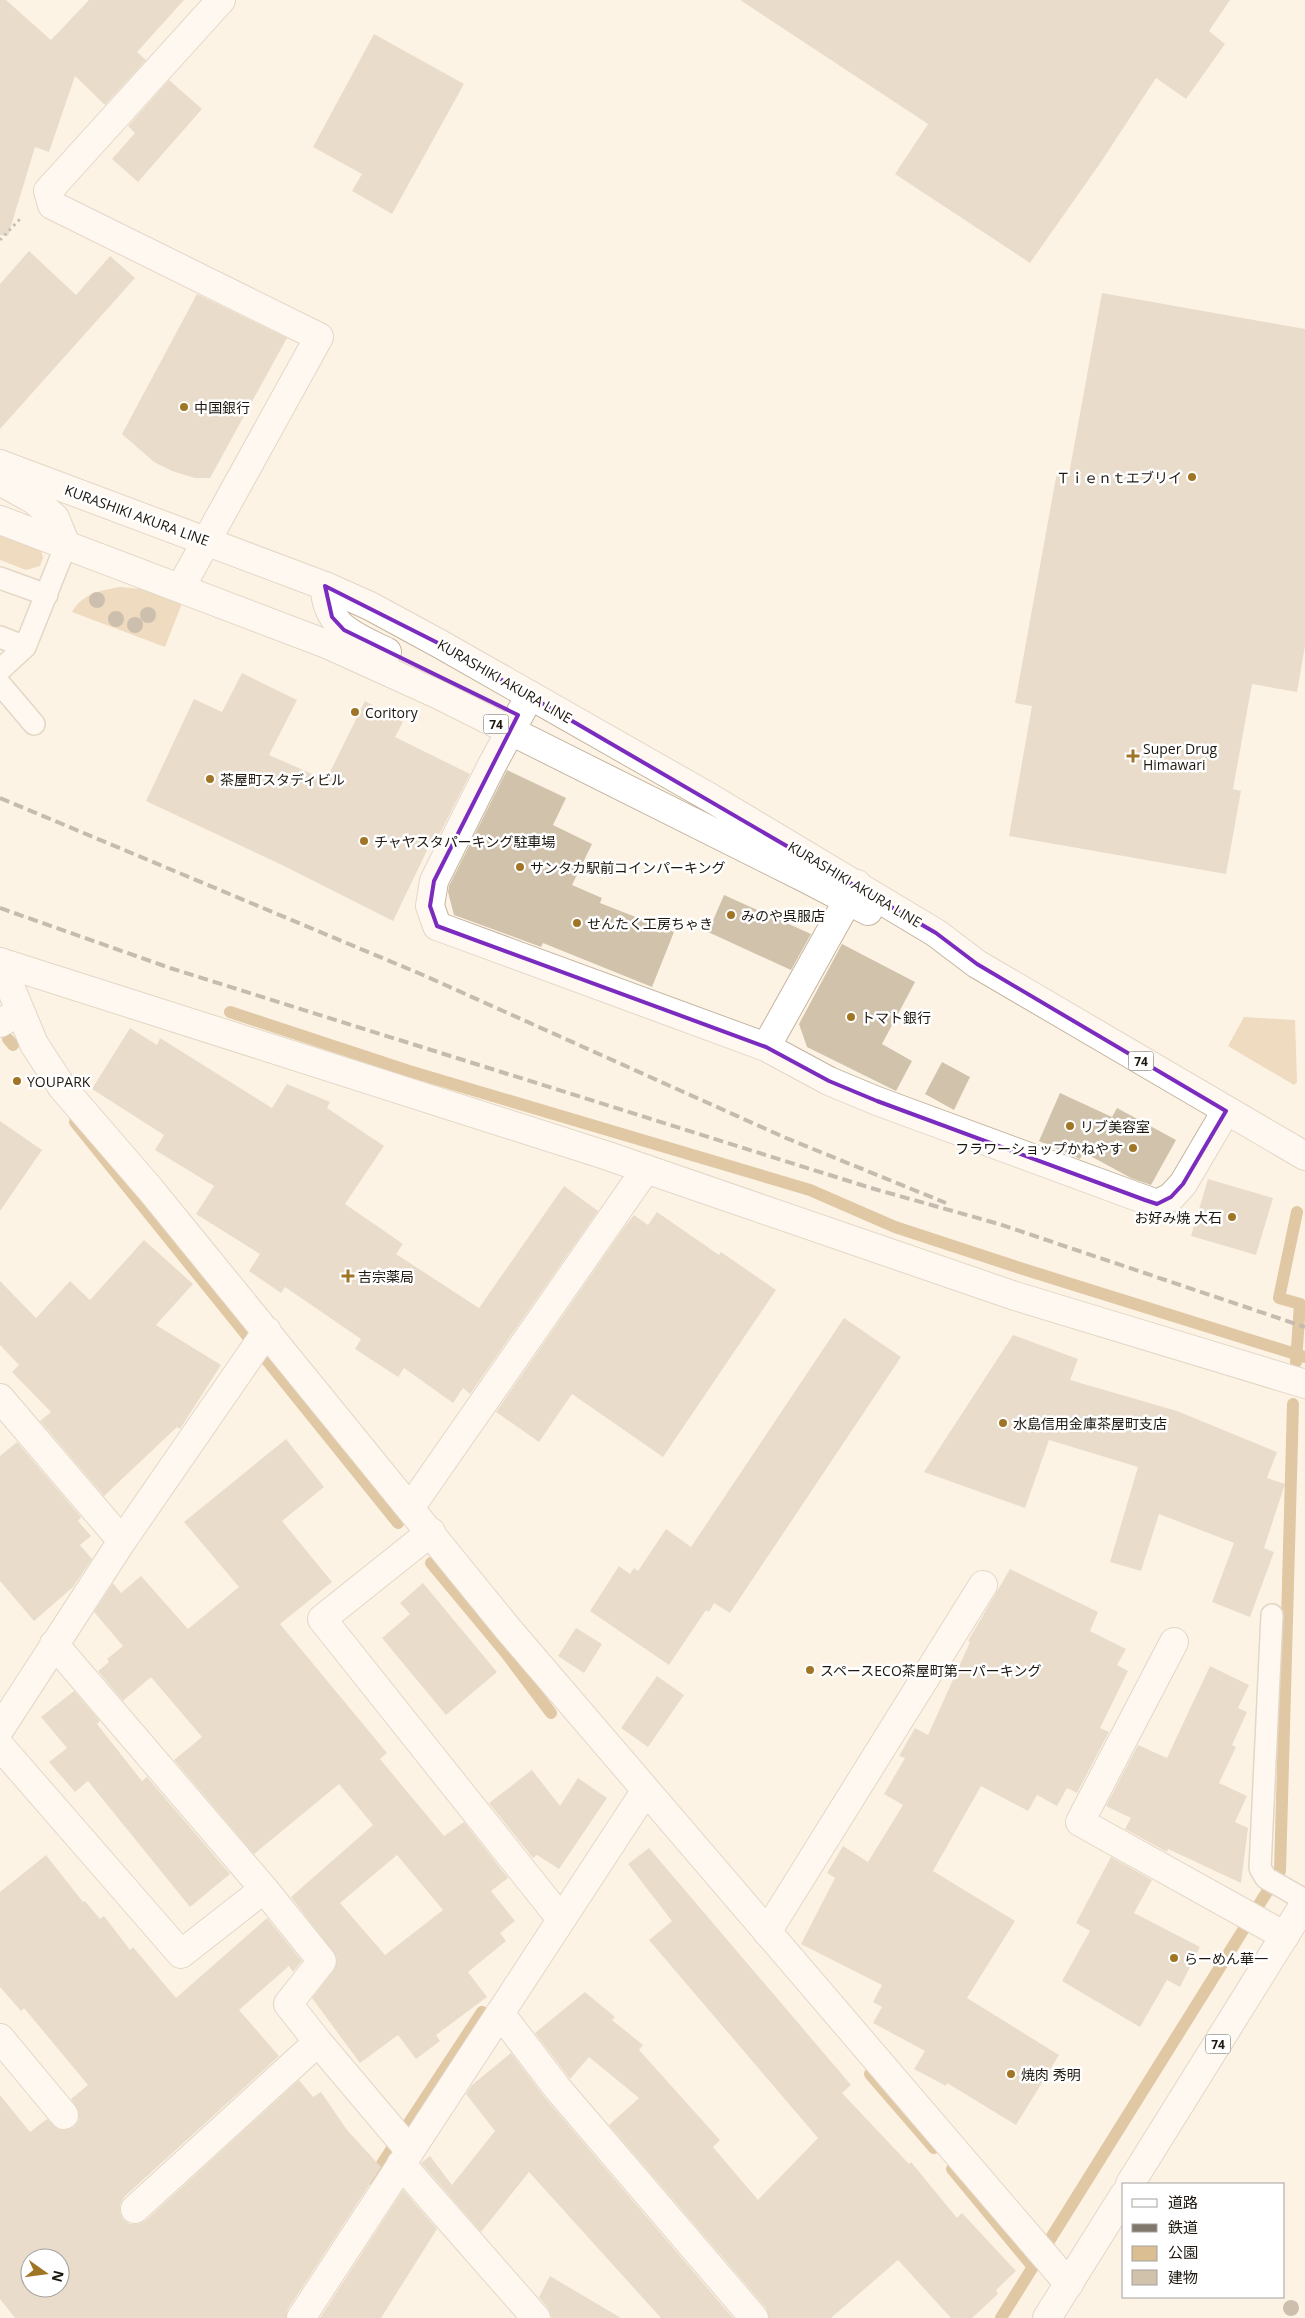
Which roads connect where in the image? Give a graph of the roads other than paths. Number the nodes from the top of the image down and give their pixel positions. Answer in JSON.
{"nodes":[{"id":1,"x":221,"y":0,"type":"edge"},
{"id":2,"x":0,"y":464,"type":"edge"},
{"id":3,"x":0,"y":481,"type":"edge"},
{"id":4,"x":0,"y":520,"type":"edge"},
{"id":5,"x":206,"y":540,"type":"junction"},
{"id":6,"x":66,"y":545,"type":"junction"},
{"id":7,"x":0,"y":578,"type":"edge"},
{"id":8,"x":181,"y":587,"type":"junction"},
{"id":9,"x":47,"y":595,"type":"junction"},
{"id":10,"x":0,"y":638,"type":"edge"},
{"id":11,"x":25,"y":647,"type":"junction"},
{"id":12,"x":0,"y":670,"type":"edge"},
{"id":13,"x":0,"y":684,"type":"edge"},
{"id":14,"x":519,"y":714,"type":"junction"},
{"id":15,"x":34,"y":724,"type":"dead end"},
{"id":16,"x":852,"y":893,"type":"junction"},
{"id":17,"x":0,"y":962,"type":"edge"},
{"id":18,"x":10,"y":1017,"type":"edge"},
{"id":19,"x":766,"y":1046,"type":"junction"},
{"id":20,"x":1226,"y":1111,"type":"junction"},
{"id":21,"x":1305,"y":1156,"type":"edge"},
{"id":22,"x":646,"y":1169,"type":"junction"},
{"id":23,"x":259,"y":1342,"type":"junction"},
{"id":24,"x":1305,"y":1384,"type":"edge"},
{"id":25,"x":0,"y":1398,"type":"edge"},
{"id":26,"x":410,"y":1508,"type":"junction"},
{"id":27,"x":431,"y":1532,"type":"junction"},
{"id":28,"x":122,"y":1541,"type":"junction"},
{"id":29,"x":983,"y":1585,"type":"dead end"},
{"id":30,"x":1272,"y":1615,"type":"dead end"},
{"id":31,"x":1174,"y":1642,"type":"dead end"},
{"id":32,"x":54,"y":1644,"type":"junction"},
{"id":33,"x":0,"y":1729,"type":"edge"},
{"id":34,"x":0,"y":1746,"type":"edge"},
{"id":35,"x":646,"y":1790,"type":"junction"},
{"id":36,"x":264,"y":1889,"type":"junction"},
{"id":37,"x":1305,"y":1902,"type":"edge"},
{"id":38,"x":561,"y":1919,"type":"junction"},
{"id":39,"x":767,"y":1932,"type":"junction"},
{"id":40,"x":1285,"y":1936,"type":"junction"},
{"id":41,"x":500,"y":2012,"type":"junction"},
{"id":42,"x":0,"y":2038,"type":"edge"},
{"id":43,"x":318,"y":2042,"type":"junction"},
{"id":44,"x":64,"y":2115,"type":"dead end"},
{"id":45,"x":402,"y":2147,"type":"junction"},
{"id":46,"x":1131,"y":2183,"type":"edge"},
{"id":47,"x":1122,"y":2198,"type":"edge"},
{"id":48,"x":135,"y":2209,"type":"dead end"},
{"id":49,"x":1069,"y":2284,"type":"junction"},
{"id":50,"x":301,"y":2318,"type":"edge"},
{"id":51,"x":536,"y":2318,"type":"edge"},
{"id":52,"x":754,"y":2318,"type":"edge"},
{"id":53,"x":1047,"y":2318,"type":"edge"}],
"edges":[{"from":1,"to":5,"type":"street"},
{"from":2,"to":5,"type":"street","name":"KURASHIKI AKURA LINE"},
{"from":3,"to":6,"type":"street"},
{"from":4,"to":6,"type":"street","name":"KURASHIKI AKURA LINE","number":"74"},
{"from":5,"to":8,"type":"street"},
{"from":5,"to":14,"type":"street","name":"KURASHIKI AKURA LINE"},
{"from":6,"to":8,"type":"street","name":"KURASHIKI AKURA LINE","number":"74"},
{"from":6,"to":9,"type":"lane"},
{"from":7,"to":9,"type":"lane"},
{"from":8,"to":14,"type":"street","name":"KURASHIKI AKURA LINE","number":"74"},
{"from":9,"to":11,"type":"lane"},
{"from":10,"to":11,"type":"lane"},
{"from":11,"to":12,"type":"lane"},
{"from":13,"to":15,"type":"lane"},
{"from":14,"to":16,"type":"street","name":"KURASHIKI AKURA LINE","number":"74"},
{"from":14,"to":16,"type":"street","name":"KURASHIKI AKURA LINE","number":"74"},
{"from":14,"to":19,"type":"street"},
{"from":16,"to":19,"type":"street"},
{"from":16,"to":20,"type":"street","name":"KURASHIKI AKURA LINE","number":"74"},
{"from":17,"to":18,"type":"street"},
{"from":17,"to":22,"type":"street"},
{"from":18,"to":23,"type":"street"},
{"from":19,"to":20,"type":"street"},
{"from":20,"to":21,"type":"street","name":"KURASHIKI AKURA LINE","number":"74"},
{"from":22,"to":24,"type":"street"},
{"from":22,"to":26,"type":"street"},
{"from":23,"to":26,"type":"street"},
{"from":23,"to":28,"type":"street"},
{"from":25,"to":28,"type":"street"},
{"from":26,"to":27,"type":"street"},
{"from":27,"to":35,"type":"street"},
{"from":27,"to":38,"type":"street"},
{"from":28,"to":32,"type":"street"},
{"from":29,"to":39,"type":"street"},
{"from":30,"to":37,"type":"lane"},
{"from":31,"to":40,"type":"street"},
{"from":32,"to":33,"type":"street"},
{"from":32,"to":36,"type":"street"},
{"from":34,"to":36,"type":"street"},
{"from":35,"to":38,"type":"street"},
{"from":35,"to":39,"type":"street"},
{"from":36,"to":43,"type":"street"},
{"from":37,"to":40,"type":"street","number":"74"},
{"from":38,"to":41,"type":"street"},
{"from":39,"to":49,"type":"street"},
{"from":40,"to":46,"type":"street","number":"74"},
{"from":41,"to":45,"type":"street"},
{"from":41,"to":52,"type":"street"},
{"from":42,"to":44,"type":"street"},
{"from":43,"to":45,"type":"street"},
{"from":43,"to":48,"type":"street"},
{"from":45,"to":50,"type":"street"},
{"from":45,"to":51,"type":"street"},
{"from":47,"to":49,"type":"street"},
{"from":49,"to":53,"type":"street"}]}
